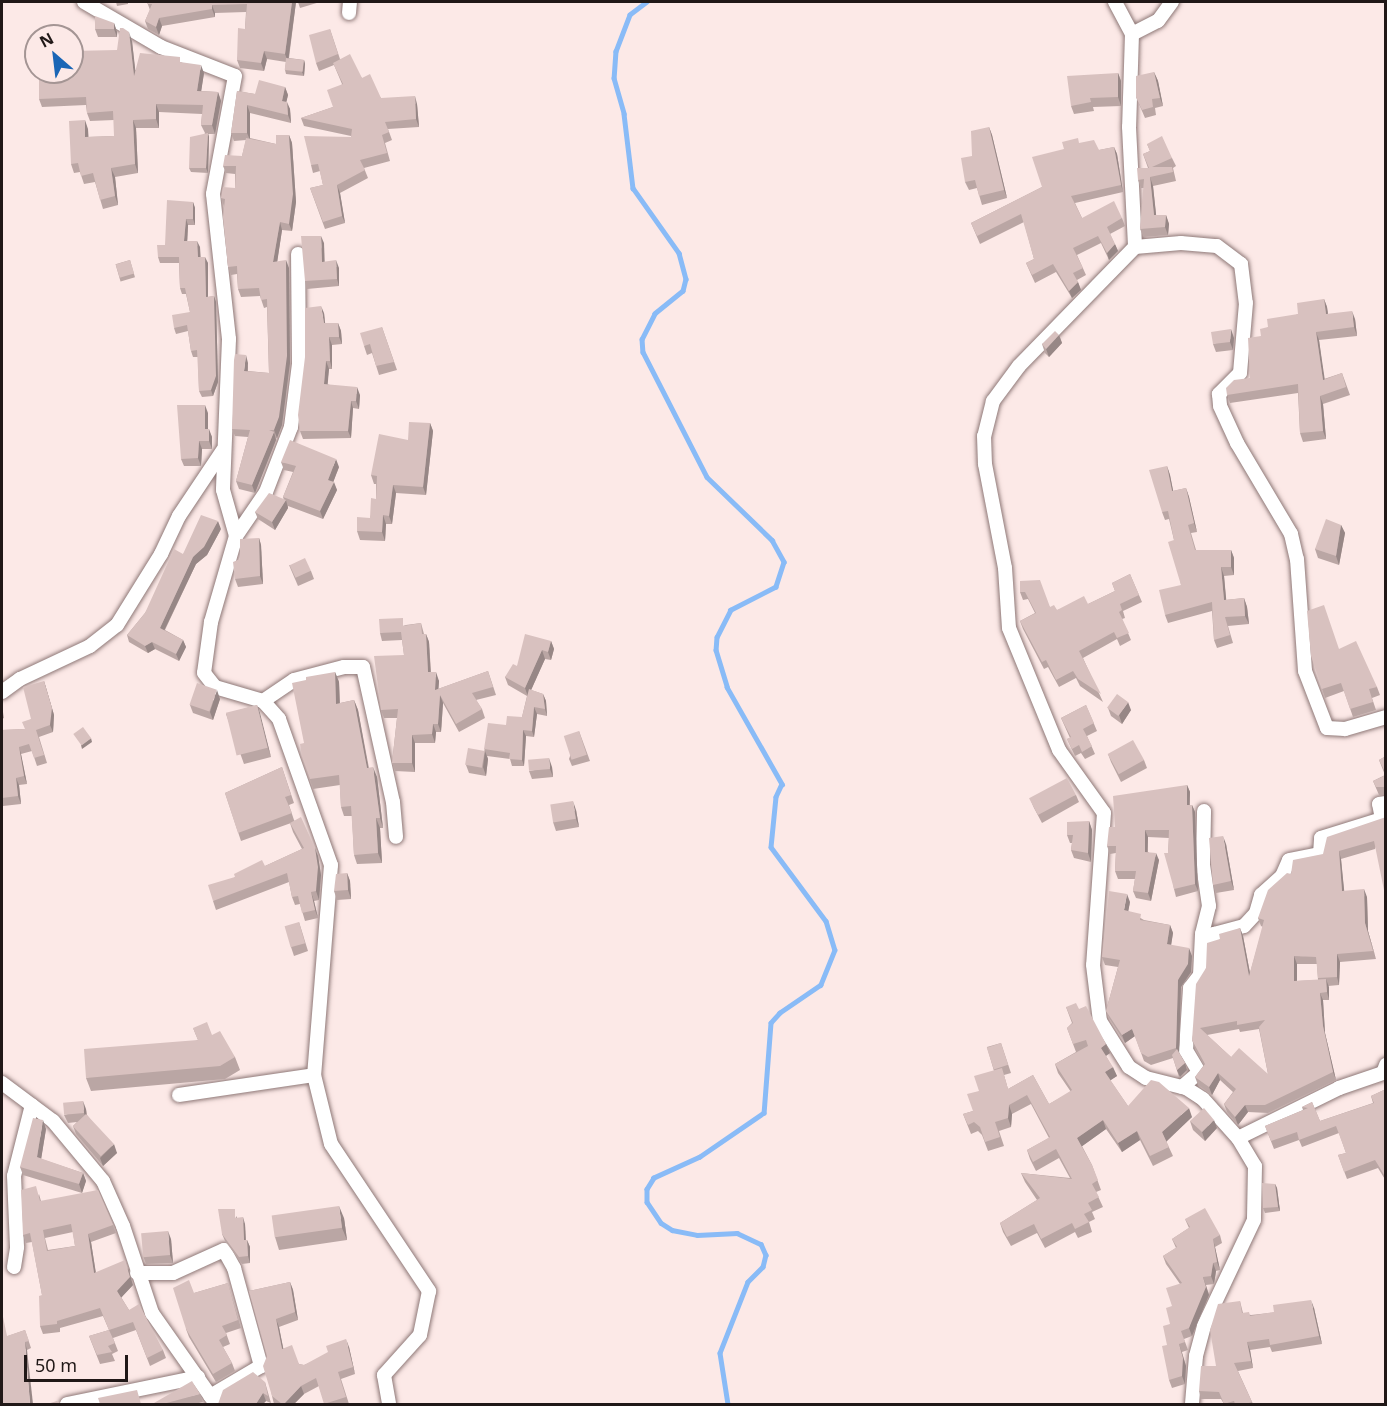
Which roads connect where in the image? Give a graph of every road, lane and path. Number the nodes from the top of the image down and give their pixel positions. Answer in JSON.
{"nodes":[{"id":1,"x":84,"y":2,"type":"edge"},
{"id":2,"x":1115,"y":2,"type":"edge"},
{"id":3,"x":1172,"y":2,"type":"edge"},
{"id":4,"x":107,"y":7,"type":"edge"},
{"id":5,"x":1132,"y":34,"type":"junction"},
{"id":6,"x":1135,"y":247,"type":"junction"},
{"id":7,"x":298,"y":254,"type":"dead end"},
{"id":8,"x":224,"y":449,"type":"junction"},
{"id":9,"x":236,"y":536,"type":"junction"},
{"id":10,"x":2,"y":692,"type":"edge"},
{"id":11,"x":262,"y":701,"type":"junction"},
{"id":12,"x":1386,"y":717,"type":"edge"},
{"id":13,"x":1386,"y":803,"type":"edge"},
{"id":14,"x":1204,"y":811,"type":"dead end"},
{"id":15,"x":396,"y":837,"type":"dead end"},
{"id":16,"x":1203,"y":945,"type":"junction"},
{"id":17,"x":1386,"y":1065,"type":"edge"},
{"id":18,"x":314,"y":1075,"type":"junction"},
{"id":19,"x":2,"y":1083,"type":"edge"},
{"id":20,"x":1182,"y":1088,"type":"junction"},
{"id":21,"x":179,"y":1095,"type":"dead end"},
{"id":22,"x":32,"y":1105,"type":"junction"},
{"id":23,"x":1238,"y":1137,"type":"junction"},
{"id":24,"x":14,"y":1267,"type":"dead end"},
{"id":25,"x":138,"y":1273,"type":"junction"},
{"id":26,"x":198,"y":1377,"type":"junction"},
{"id":27,"x":213,"y":1400,"type":"edge"},
{"id":28,"x":67,"y":1404,"type":"edge"},
{"id":29,"x":389,"y":1404,"type":"edge"},
{"id":30,"x":1192,"y":1404,"type":"edge"}],
"edges":[{"from":1,"to":4,"type":"street"},
{"from":2,"to":5,"type":"street"},
{"from":3,"to":5,"type":"street"},
{"from":4,"to":8,"type":"street"},
{"from":5,"to":6,"type":"street"},
{"from":6,"to":12,"type":"street"},
{"from":6,"to":20,"type":"street"},
{"from":7,"to":9,"type":"street"},
{"from":8,"to":9,"type":"street"},
{"from":8,"to":10,"type":"street"},
{"from":9,"to":11,"type":"street"},
{"from":11,"to":15,"type":"street"},
{"from":11,"to":18,"type":"street"},
{"from":13,"to":16,"type":"street"},
{"from":14,"to":16,"type":"street"},
{"from":16,"to":20,"type":"street"},
{"from":17,"to":23,"type":"street"},
{"from":18,"to":21,"type":"street"},
{"from":18,"to":29,"type":"street"},
{"from":19,"to":22,"type":"street"},
{"from":20,"to":23,"type":"street"},
{"from":22,"to":24,"type":"street"},
{"from":22,"to":25,"type":"street"},
{"from":23,"to":30,"type":"street"},
{"from":25,"to":26,"type":"street"},
{"from":25,"to":27,"type":"street"},
{"from":26,"to":27,"type":"street"},
{"from":26,"to":28,"type":"street"}]}
